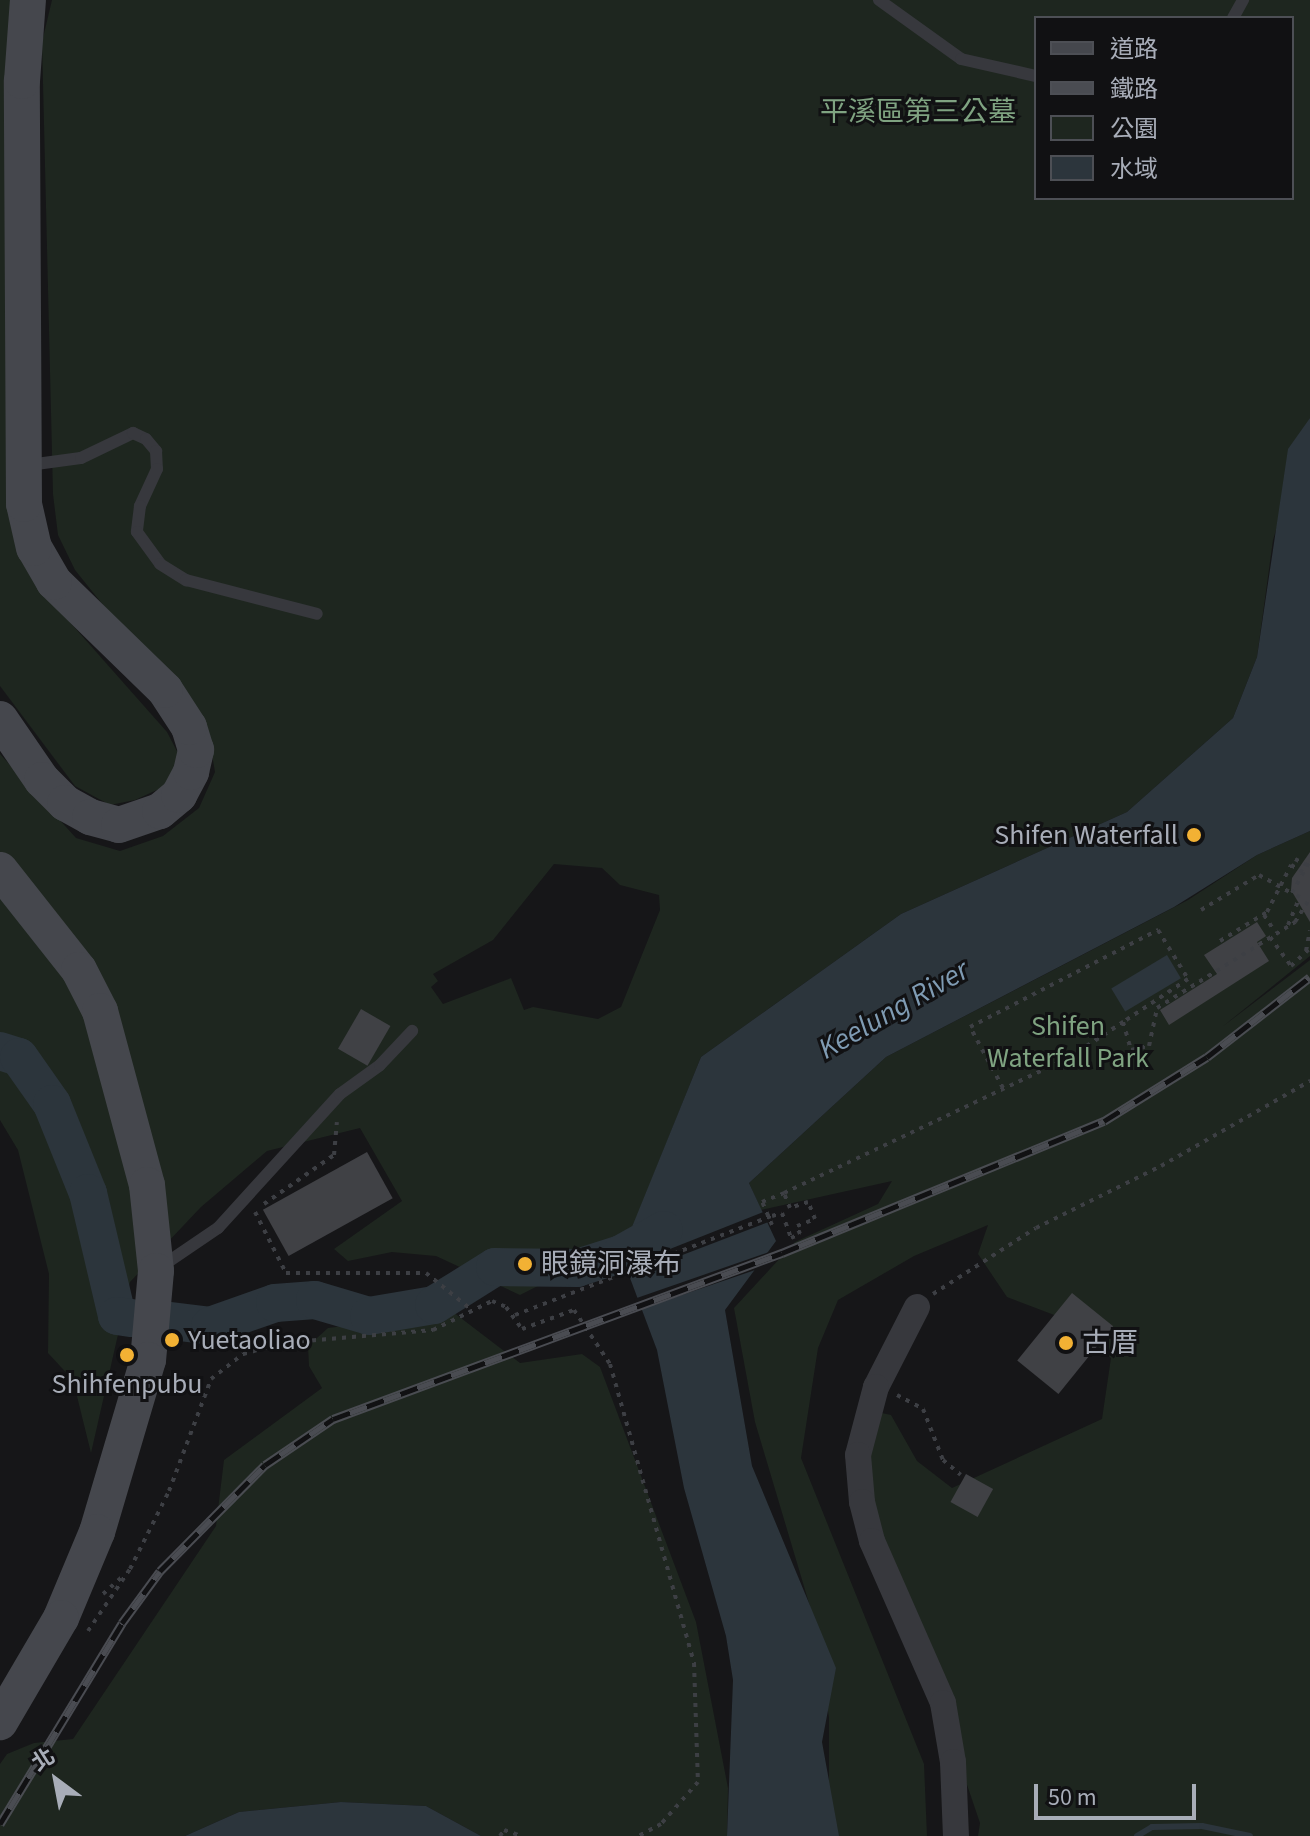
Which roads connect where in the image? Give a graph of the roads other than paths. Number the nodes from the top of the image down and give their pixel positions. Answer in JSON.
{"nodes":[{"id":1,"x":28,"y":0,"type":"edge"},
{"id":2,"x":879,"y":0,"type":"edge"},
{"id":3,"x":1034,"y":76,"type":"edge"},
{"id":4,"x":22,"y":466,"type":"junction"},
{"id":5,"x":317,"y":614,"type":"dead end"},
{"id":6,"x":0,"y":719,"type":"edge"},
{"id":7,"x":0,"y":870,"type":"edge"},
{"id":8,"x":412,"y":1031,"type":"dead end"},
{"id":9,"x":156,"y":1271,"type":"junction"},
{"id":10,"x":917,"y":1307,"type":"road end"},
{"id":11,"x":3,"y":1707,"type":"edge"},
{"id":12,"x":956,"y":1836,"type":"edge"}],
"edges":[{"from":1,"to":4,"type":"main road"},
{"from":2,"to":3,"type":"lane"},
{"from":4,"to":5,"type":"lane"},
{"from":4,"to":6,"type":"main road"},
{"from":7,"to":9,"type":"main road"},
{"from":8,"to":9,"type":"lane"},
{"from":9,"to":11,"type":"main road"},
{"from":10,"to":12,"type":"street"}]}
